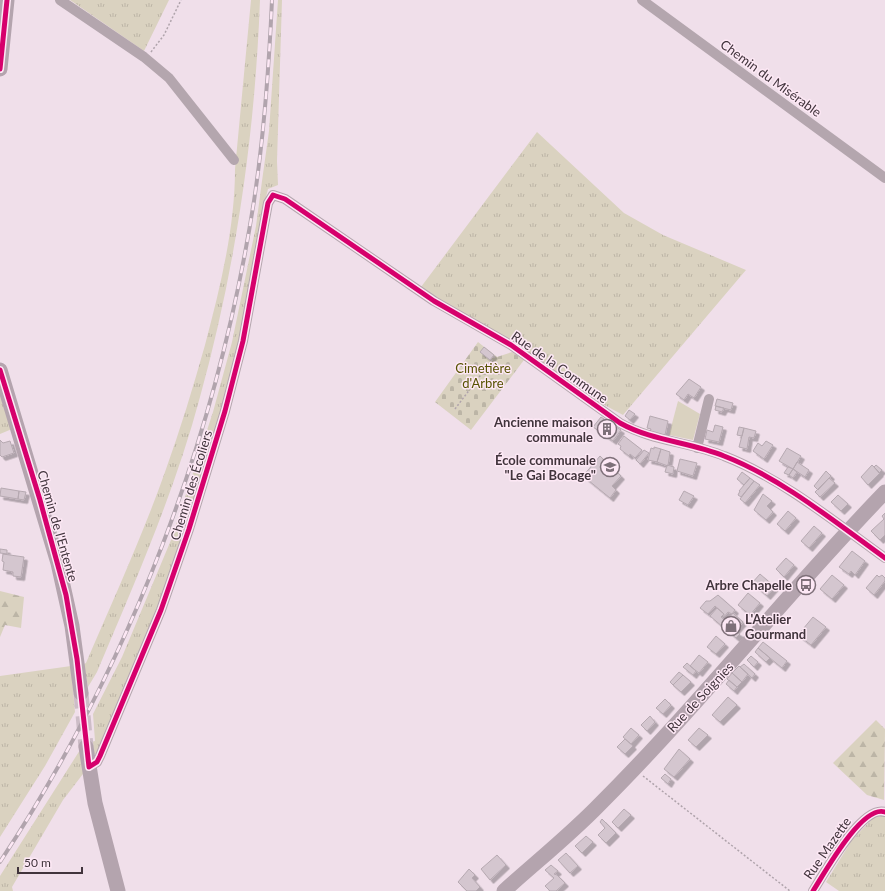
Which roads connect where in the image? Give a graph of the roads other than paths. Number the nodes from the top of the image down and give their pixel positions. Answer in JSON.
{"nodes":[{"id":1,"x":7,"y":0,"type":"edge"},
{"id":2,"x":60,"y":0,"type":"edge"},
{"id":3,"x":642,"y":0,"type":"edge"},
{"id":4,"x":0,"y":69,"type":"edge"},
{"id":5,"x":234,"y":160,"type":"dead end"},
{"id":6,"x":885,"y":178,"type":"edge"},
{"id":7,"x":273,"y":195,"type":"joint"},
{"id":8,"x":0,"y":370,"type":"edge"},
{"id":9,"x":709,"y":399,"type":"dead end"},
{"id":10,"x":697,"y":448,"type":"junction"},
{"id":11,"x":885,"y":492,"type":"edge"},
{"id":12,"x":847,"y":531,"type":"junction"},
{"id":13,"x":885,"y":558,"type":"edge"},
{"id":14,"x":81,"y":692,"type":"tunnel mouth"},
{"id":15,"x":86,"y":747,"type":"tunnel mouth"},
{"id":16,"x":89,"y":767,"type":"junction"},
{"id":17,"x":885,"y":812,"type":"edge"},
{"id":18,"x":118,"y":891,"type":"edge"},
{"id":19,"x":504,"y":891,"type":"edge"},
{"id":20,"x":813,"y":891,"type":"edge"}],
"edges":[{"from":1,"to":4,"type":"street"},
{"from":2,"to":5,"type":"street"},
{"from":3,"to":6,"type":"street","name":"Chemin du Misérable"},
{"from":7,"to":10,"type":"street","name":"Rue de la Commune"},
{"from":7,"to":16,"type":"street","name":"Chemin des Écoliers"},
{"from":8,"to":14,"type":"street","name":"Chemin de l'Entente"},
{"from":9,"to":10,"type":"street"},
{"from":10,"to":12,"type":"street","name":"Rue de la Commune"},
{"from":11,"to":12,"type":"street","name":"Rue de Soignies"},
{"from":12,"to":13,"type":"street","name":"Rue de la Commune"},
{"from":12,"to":19,"type":"street","name":"Rue de Soignies"},
{"from":15,"to":16,"type":"street"},
{"from":16,"to":18,"type":"street"},
{"from":17,"to":20,"type":"street","name":"Rue Mazette"}]}
